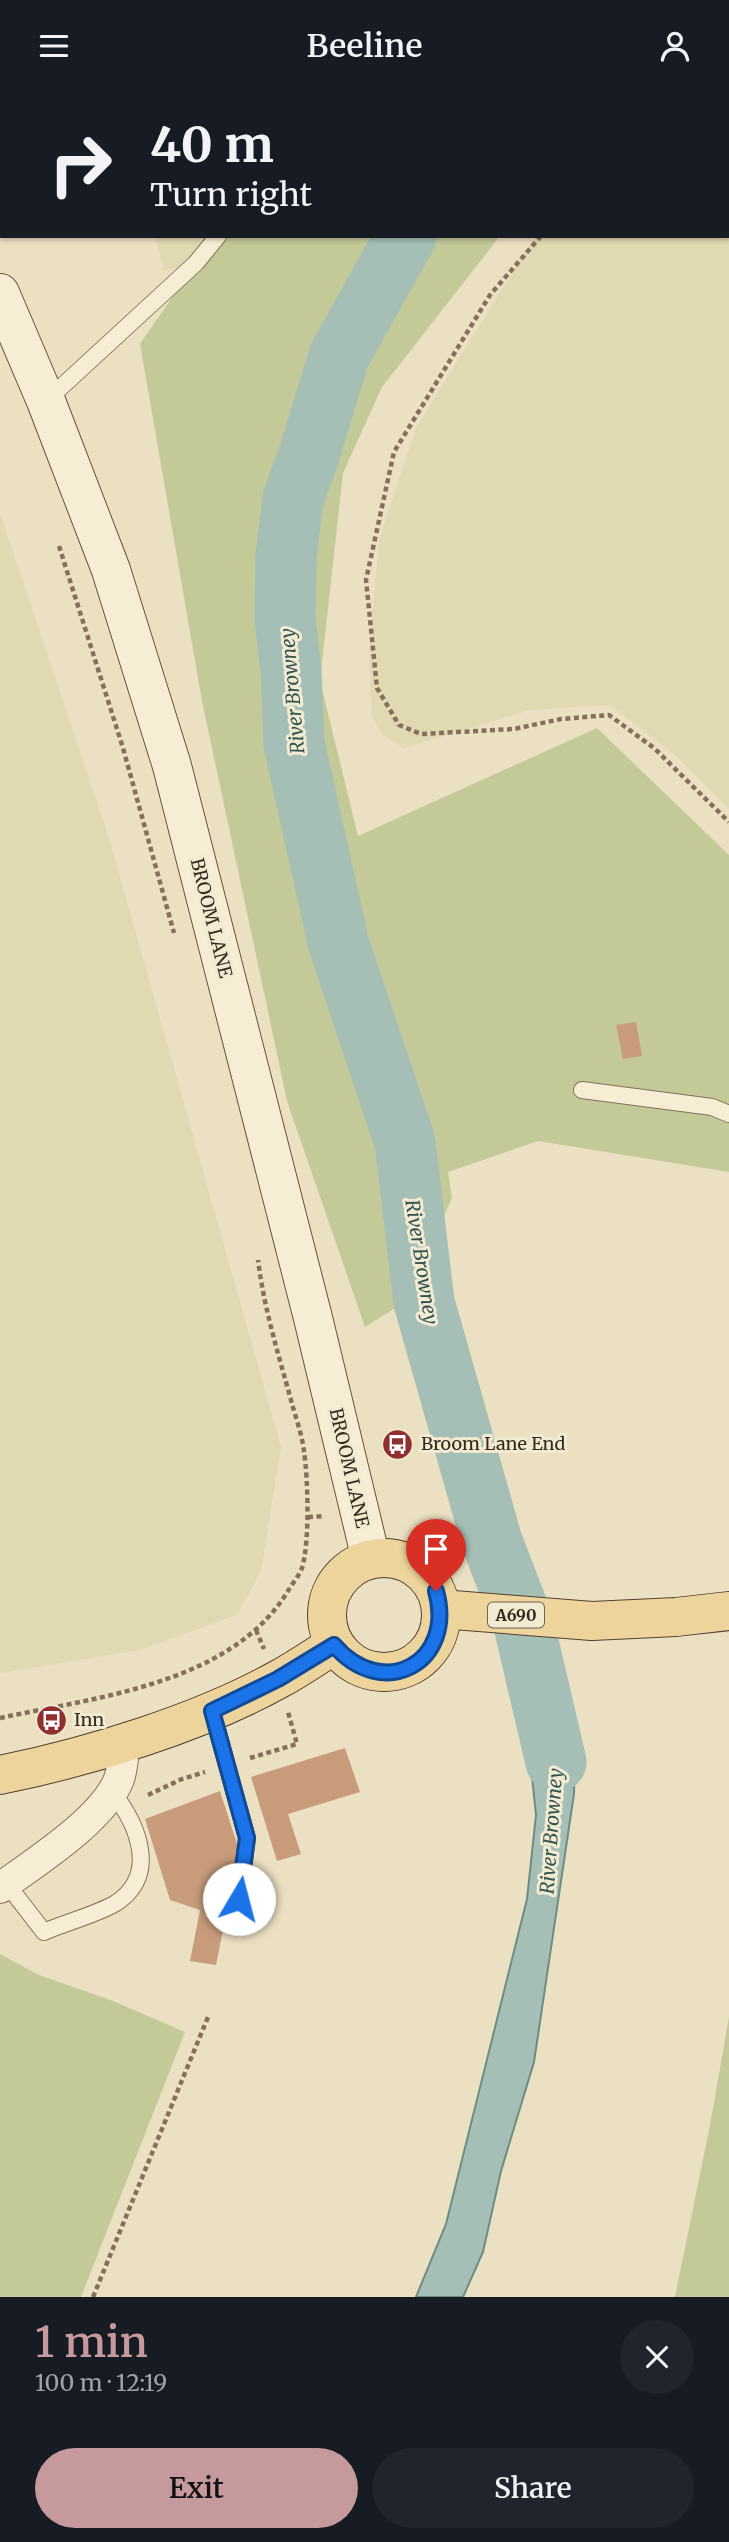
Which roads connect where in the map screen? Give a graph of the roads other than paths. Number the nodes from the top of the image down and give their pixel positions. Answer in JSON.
{"nodes":[{"id":1,"x":216,"y":238,"type":"edge"},
{"id":2,"x":0,"y":293,"type":"edge"},
{"id":3,"x":46,"y":401,"type":"junction"},
{"id":4,"x":582,"y":1090,"type":"dead end"},
{"id":5,"x":729,"y":1114,"type":"edge"},
{"id":6,"x":371,"y":1559,"type":"junction"},
{"id":7,"x":441,"y":1609,"type":"junction"},
{"id":8,"x":729,"y":1611,"type":"edge"},
{"id":9,"x":334,"y":1645,"type":"junction"},
{"id":10,"x":212,"y":1711,"type":"junction"},
{"id":11,"x":125,"y":1742,"type":"junction"},
{"id":12,"x":0,"y":1775,"type":"edge"},
{"id":13,"x":113,"y":1793,"type":"junction"},
{"id":14,"x":3,"y":1885,"type":"edge"},
{"id":15,"x":239,"y":1899,"type":"dead end"}],
"edges":[{"from":1,"to":3,"type":"lane"},
{"from":2,"to":3,"type":"main road","name":"BROOM LANE"},
{"from":3,"to":6,"type":"main road","name":"BROOM LANE"},
{"from":4,"to":5,"type":"lane"},
{"from":6,"to":7,"type":"main road"},
{"from":6,"to":9,"type":"main road"},
{"from":7,"to":8,"type":"main road","number":"A690"},
{"from":7,"to":9,"type":"main road"},
{"from":9,"to":10,"type":"main road"},
{"from":10,"to":11,"type":"main road"},
{"from":10,"to":15,"type":"lane"},
{"from":11,"to":12,"type":"main road"},
{"from":11,"to":13,"type":"street"},
{"from":13,"to":14,"type":"street"},
{"from":13,"to":14,"type":"lane"}]}
